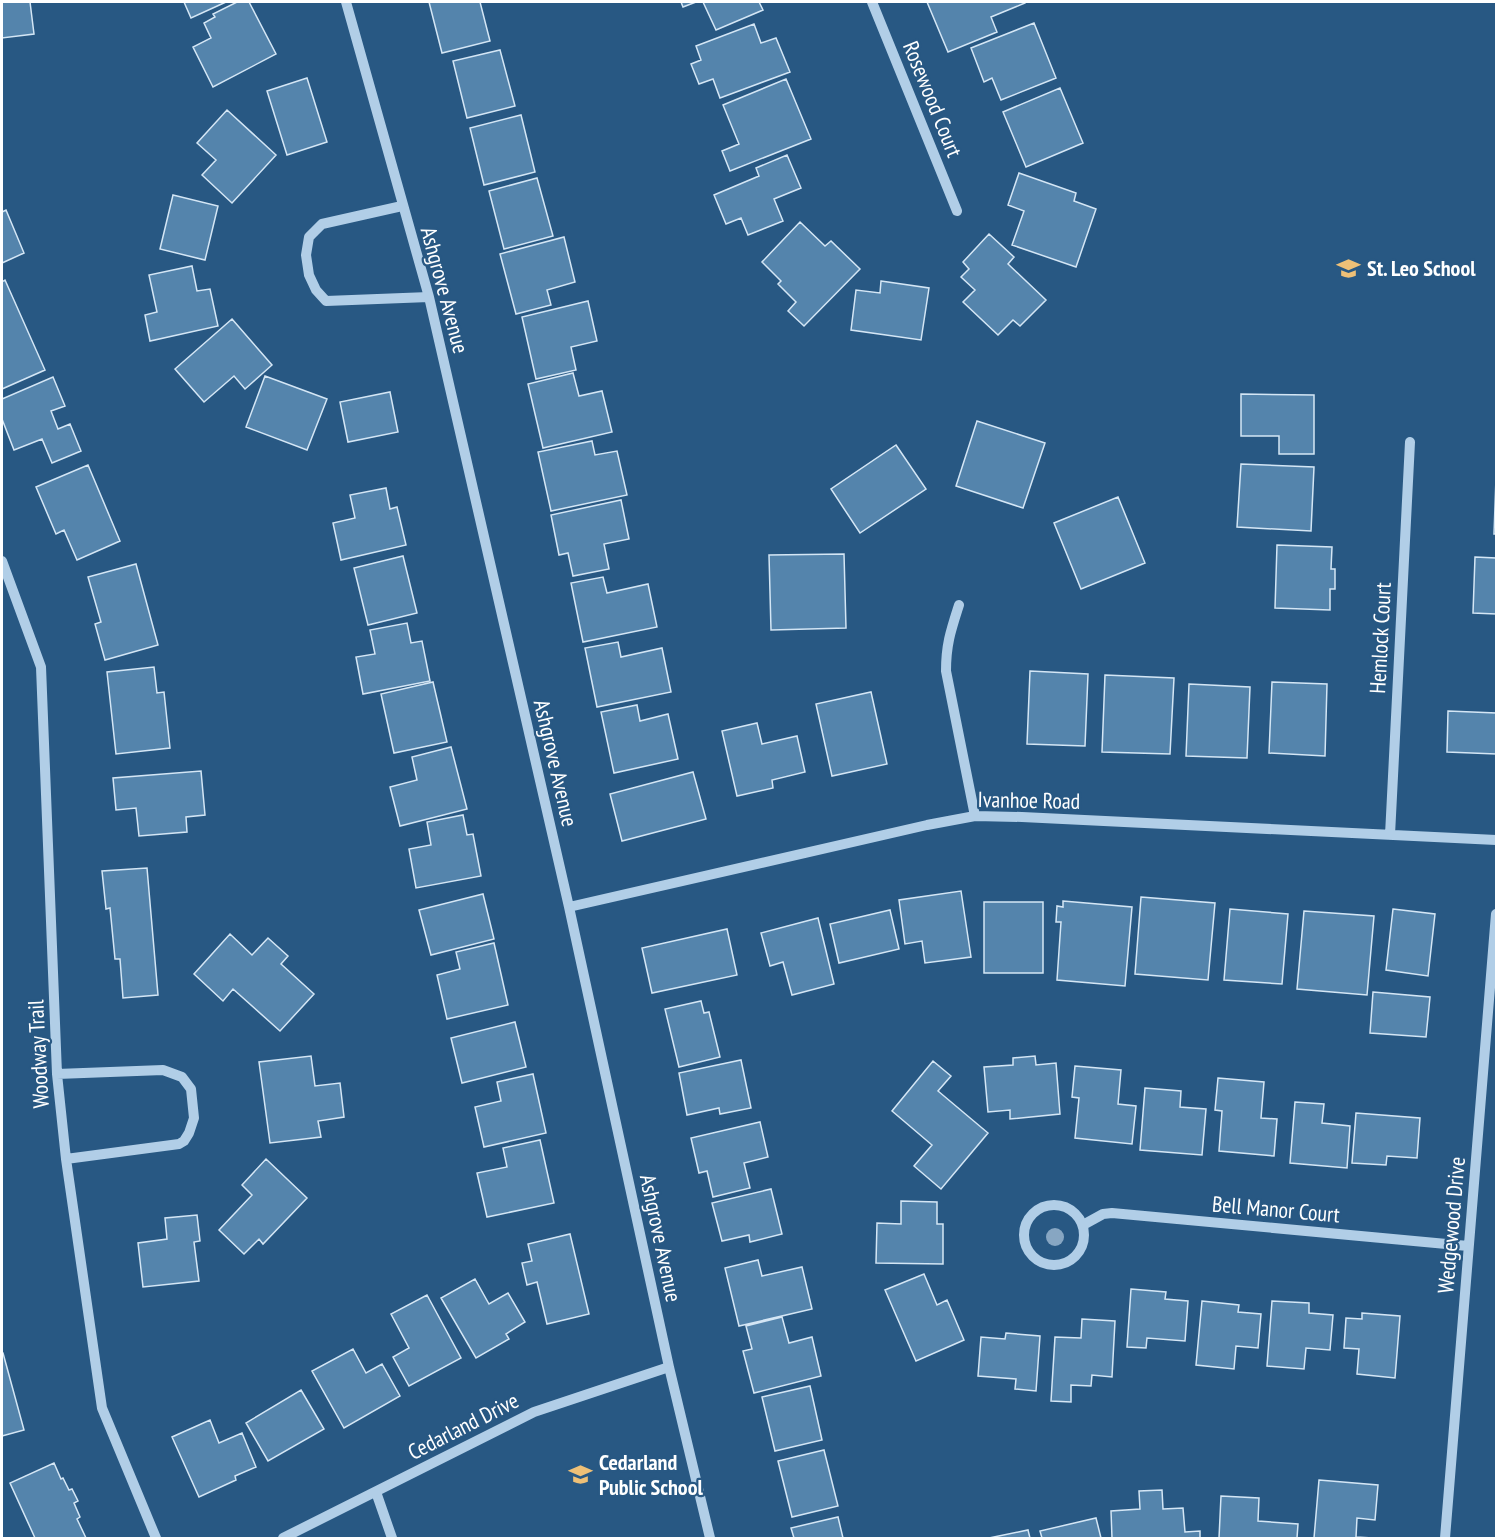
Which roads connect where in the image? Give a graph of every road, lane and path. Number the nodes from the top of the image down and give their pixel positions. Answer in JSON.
{"nodes":[{"id":1,"x":346,"y":2,"type":"edge"},
{"id":2,"x":872,"y":2,"type":"edge"},
{"id":3,"x":402,"y":206,"type":"junction"},
{"id":4,"x":957,"y":211,"type":"dead end"},
{"id":5,"x":429,"y":297,"type":"junction"},
{"id":6,"x":1410,"y":442,"type":"dead end"},
{"id":7,"x":2,"y":561,"type":"edge"},
{"id":8,"x":959,"y":605,"type":"dead end"},
{"id":9,"x":975,"y":816,"type":"junction"},
{"id":10,"x":1390,"y":836,"type":"junction"},
{"id":11,"x":1497,"y":840,"type":"edge"},
{"id":12,"x":569,"y":907,"type":"junction"},
{"id":13,"x":1497,"y":914,"type":"edge"},
{"id":14,"x":57,"y":1074,"type":"junction"},
{"id":15,"x":66,"y":1159,"type":"junction"},
{"id":16,"x":1083,"y":1225,"type":"junction"},
{"id":17,"x":1468,"y":1246,"type":"junction"},
{"id":18,"x":669,"y":1367,"type":"junction"},
{"id":19,"x":376,"y":1492,"type":"junction"},
{"id":20,"x":156,"y":1539,"type":"edge"},
{"id":21,"x":283,"y":1539,"type":"edge"},
{"id":22,"x":392,"y":1539,"type":"edge"},
{"id":23,"x":710,"y":1539,"type":"edge"},
{"id":24,"x":1445,"y":1539,"type":"edge"}],
"edges":[{"from":1,"to":3,"type":"street","name":"Ashgrove Avenue"},
{"from":2,"to":4,"type":"street","name":"Rosewood Court"},
{"from":3,"to":5,"type":"street","name":"Ashgrove Avenue"},
{"from":3,"to":5,"type":"street"},
{"from":5,"to":12,"type":"street","name":"Ashgrove Avenue"},
{"from":6,"to":10,"type":"street","name":"Hemlock Court"},
{"from":7,"to":14,"type":"street","name":"Woodway Trail"},
{"from":8,"to":9,"type":"street"},
{"from":9,"to":10,"type":"street","name":"Ivanhoe Road"},
{"from":9,"to":12,"type":"street","name":"Ivanhoe Road"},
{"from":10,"to":11,"type":"street","name":"Ivanhoe Road"},
{"from":12,"to":18,"type":"street","name":"Ashgrove Avenue"},
{"from":13,"to":17,"type":"street","name":"Wedgewood Drive"},
{"from":14,"to":15,"type":"street","name":"Woodway Trail"},
{"from":14,"to":15,"type":"street"},
{"from":15,"to":20,"type":"street","name":"Woodway Trail"},
{"from":16,"to":16,"type":"street"},
{"from":16,"to":17,"type":"street","name":"Bell Manor Court"},
{"from":17,"to":24,"type":"street","name":"Wedgewood Drive"},
{"from":18,"to":19,"type":"street","name":"Cedarland Drive"},
{"from":18,"to":23,"type":"street","name":"Ashgrove Avenue"},
{"from":19,"to":21,"type":"street","name":"Cedarland Drive"},
{"from":19,"to":22,"type":"street"}]}
